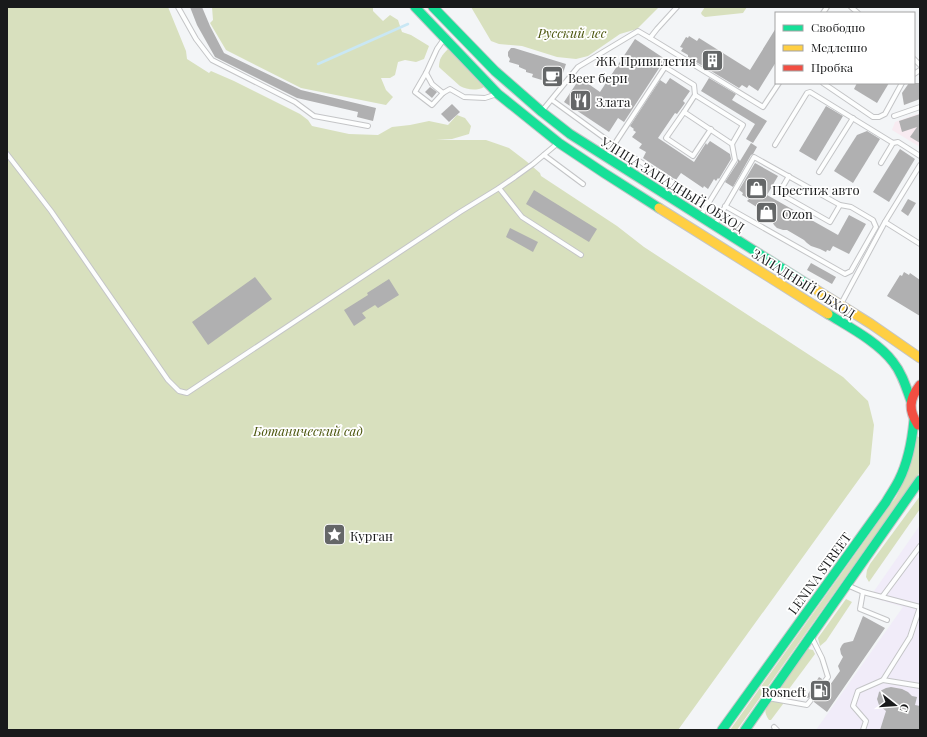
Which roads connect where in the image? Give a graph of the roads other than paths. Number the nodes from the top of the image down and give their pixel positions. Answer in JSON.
{"nodes":[{"id":1,"x":178,"y":7,"type":"edge"},
{"id":2,"x":415,"y":7,"type":"edge"},
{"id":3,"x":433,"y":7,"type":"edge"},
{"id":4,"x":676,"y":7,"type":"edge"},
{"id":5,"x":445,"y":38,"type":"junction"},
{"id":6,"x":650,"y":38,"type":"junction"},
{"id":7,"x":426,"y":73,"type":"junction"},
{"id":8,"x":778,"y":84,"type":"edge"},
{"id":9,"x":824,"y":84,"type":"edge"},
{"id":10,"x":901,"y":84,"type":"edge"},
{"id":11,"x":443,"y":93,"type":"junction"},
{"id":12,"x":498,"y":94,"type":"junction"},
{"id":13,"x":695,"y":95,"type":"junction"},
{"id":14,"x":552,"y":100,"type":"junction"},
{"id":15,"x":920,"y":107,"type":"edge"},
{"id":16,"x":542,"y":112,"type":"junction"},
{"id":17,"x":684,"y":112,"type":"junction"},
{"id":18,"x":894,"y":116,"type":"dead end"},
{"id":19,"x":853,"y":118,"type":"junction"},
{"id":20,"x":368,"y":126,"type":"dead end"},
{"id":21,"x":711,"y":129,"type":"junction"},
{"id":22,"x":559,"y":143,"type":"junction"},
{"id":23,"x":893,"y":143,"type":"junction"},
{"id":24,"x":732,"y":144,"type":"junction"},
{"id":25,"x":614,"y":145,"type":"junction"},
{"id":26,"x":775,"y":145,"type":"dead end"},
{"id":27,"x":7,"y":154,"type":"edge"},
{"id":28,"x":544,"y":156,"type":"junction"},
{"id":29,"x":920,"y":156,"type":"edge"},
{"id":30,"x":606,"y":157,"type":"junction"},
{"id":31,"x":881,"y":163,"type":"dead end"},
{"id":32,"x":920,"y":165,"type":"edge"},
{"id":33,"x":819,"y":172,"type":"dead end"},
{"id":34,"x":789,"y":176,"type":"junction"},
{"id":35,"x":583,"y":184,"type":"dead end"},
{"id":36,"x":499,"y":188,"type":"junction"},
{"id":37,"x":708,"y":205,"type":"junction"},
{"id":38,"x":840,"y":205,"type":"junction"},
{"id":39,"x":726,"y":206,"type":"junction"},
{"id":40,"x":700,"y":218,"type":"junction"},
{"id":41,"x":885,"y":222,"type":"junction"},
{"id":42,"x":714,"y":226,"type":"junction"},
{"id":43,"x":920,"y":244,"type":"edge"},
{"id":44,"x":581,"y":255,"type":"dead end"},
{"id":45,"x":841,"y":305,"type":"junction"},
{"id":46,"x":920,"y":358,"type":"edge"},
{"id":47,"x":920,"y":385,"type":"edge"},
{"id":48,"x":911,"y":401,"type":"junction"},
{"id":49,"x":917,"y":423,"type":"edge"},
{"id":50,"x":920,"y":480,"type":"edge"},
{"id":51,"x":920,"y":546,"type":"edge"},
{"id":52,"x":847,"y":585,"type":"junction"},
{"id":53,"x":862,"y":592,"type":"junction"},
{"id":54,"x":882,"y":597,"type":"junction"},
{"id":55,"x":887,"y":620,"type":"dead end"},
{"id":56,"x":811,"y":636,"type":"junction"},
{"id":57,"x":883,"y":680,"type":"junction"},
{"id":58,"x":825,"y":681,"type":"dead end"},
{"id":59,"x":920,"y":686,"type":"edge"},
{"id":60,"x":768,"y":698,"type":"junction"},
{"id":61,"x":811,"y":700,"type":"dead end"},
{"id":62,"x":722,"y":730,"type":"edge"},
{"id":63,"x":745,"y":730,"type":"edge"},
{"id":64,"x":863,"y":730,"type":"edge"}],
"edges":[{"from":1,"to":20,"type":"lane"},
{"from":2,"to":5,"type":"main road"},
{"from":3,"to":16,"type":"main road","name":"УЛИЦА ЗАПАДНЫЙ ОБХОД"},
{"from":4,"to":6,"type":"lane"},
{"from":5,"to":7,"type":"lane"},
{"from":5,"to":12,"type":"main road"},
{"from":6,"to":8,"type":"lane"},
{"from":6,"to":14,"type":"lane"},
{"from":7,"to":11,"type":"lane"},
{"from":7,"to":11,"type":"lane"},
{"from":9,"to":10,"type":"lane"},
{"from":11,"to":12,"type":"lane"},
{"from":12,"to":22,"type":"main road"},
{"from":13,"to":17,"type":"lane"},
{"from":13,"to":24,"type":"lane"},
{"from":13,"to":25,"type":"lane"},
{"from":14,"to":16,"type":"lane"},
{"from":14,"to":25,"type":"lane"},
{"from":15,"to":18,"type":"lane"},
{"from":16,"to":30,"type":"main road","name":"УЛИЦА ЗАПАДНЫЙ ОБХОД"},
{"from":17,"to":21,"type":"lane"},
{"from":17,"to":21,"type":"lane"},
{"from":19,"to":23,"type":"lane"},
{"from":19,"to":26,"type":"lane"},
{"from":19,"to":33,"type":"lane"},
{"from":21,"to":24,"type":"lane"},
{"from":22,"to":28,"type":"lane"},
{"from":22,"to":48,"type":"main road","name":"ЗАПАДНЫЙ ОБХОД"},
{"from":23,"to":29,"type":"lane"},
{"from":23,"to":31,"type":"lane"},
{"from":24,"to":37,"type":"lane"},
{"from":25,"to":30,"type":"lane"},
{"from":25,"to":37,"type":"lane"},
{"from":27,"to":36,"type":"lane"},
{"from":28,"to":35,"type":"lane"},
{"from":28,"to":36,"type":"lane"},
{"from":30,"to":40,"type":"main road","name":"УЛИЦА ЗАПАДНЫЙ ОБХОД"},
{"from":32,"to":41,"type":"lane"},
{"from":34,"to":38,"type":"lane"},
{"from":34,"to":38,"type":"lane"},
{"from":34,"to":39,"type":"lane"},
{"from":36,"to":44,"type":"lane"},
{"from":37,"to":40,"type":"lane"},
{"from":38,"to":39,"type":"lane"},
{"from":39,"to":42,"type":"lane"},
{"from":40,"to":42,"type":"main road","name":"УЛИЦА ЗАПАДНЫЙ ОБХОД"},
{"from":41,"to":43,"type":"lane"},
{"from":41,"to":45,"type":"lane"},
{"from":42,"to":45,"type":"main road","name":"УЛИЦА ЗАПАДНЫЙ ОБХОД"},
{"from":45,"to":46,"type":"main road","name":"УЛИЦА ЗАПАДНЫЙ ОБХОД"},
{"from":47,"to":48,"type":"main road"},
{"from":48,"to":49,"type":"main road","name":"ЗАПАДНЫЙ ОБХОД"},
{"from":49,"to":62,"type":"main road","name":"LENINA STREET"},
{"from":50,"to":52,"type":"main road"},
{"from":51,"to":54,"type":"lane"},
{"from":52,"to":53,"type":"lane"},
{"from":52,"to":56,"type":"main road"},
{"from":53,"to":54,"type":"lane"},
{"from":53,"to":55,"type":"lane"},
{"from":54,"to":57,"type":"lane"},
{"from":56,"to":58,"type":"lane"},
{"from":56,"to":60,"type":"main road"},
{"from":57,"to":59,"type":"lane"},
{"from":57,"to":64,"type":"lane"},
{"from":60,"to":61,"type":"lane"},
{"from":60,"to":63,"type":"main road"}]}
